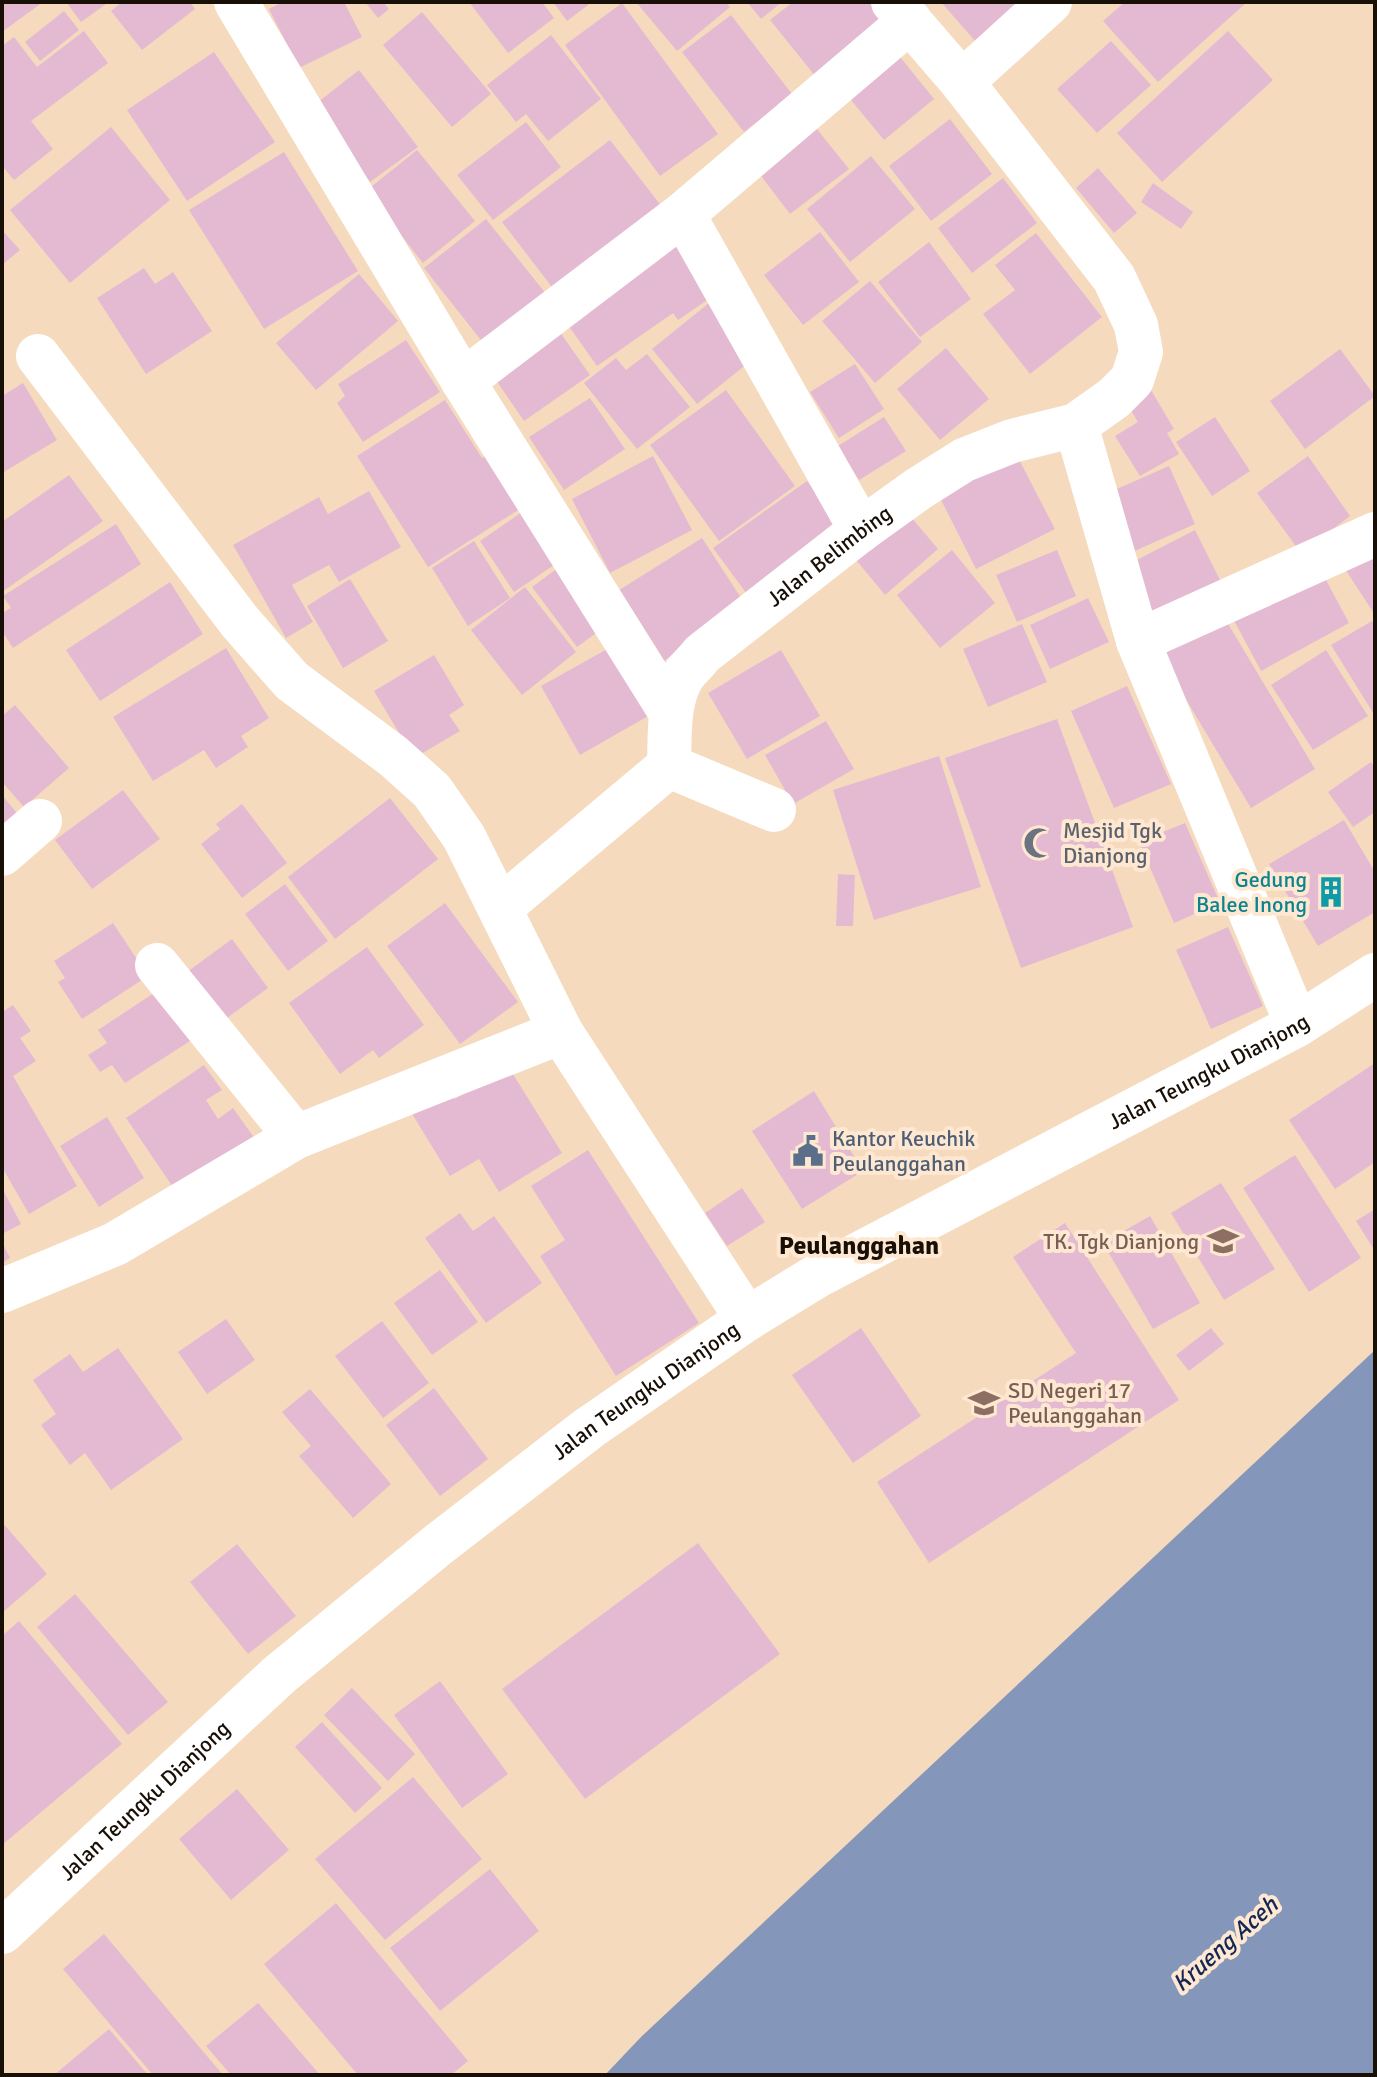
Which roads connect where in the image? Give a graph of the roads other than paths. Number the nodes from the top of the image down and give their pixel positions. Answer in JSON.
{"nodes":[{"id":1,"x":236,"y":2,"type":"edge"},
{"id":2,"x":1050,"y":2,"type":"edge"},
{"id":3,"x":902,"y":12,"type":"edge"},
{"id":4,"x":962,"y":82,"type":"junction"},
{"id":5,"x":683,"y":214,"type":"junction"},
{"id":6,"x":38,"y":356,"type":"dead end"},
{"id":7,"x":463,"y":381,"type":"junction"},
{"id":8,"x":1076,"y":425,"type":"junction"},
{"id":9,"x":861,"y":530,"type":"junction"},
{"id":10,"x":1375,"y":534,"type":"edge"},
{"id":11,"x":1138,"y":641,"type":"junction"},
{"id":12,"x":671,"y":713,"type":"junction"},
{"id":13,"x":669,"y":766,"type":"junction"},
{"id":14,"x":774,"y":810,"type":"dead end"},
{"id":15,"x":40,"y":821,"type":"dead end"},
{"id":16,"x":2,"y":854,"type":"edge"},
{"id":17,"x":500,"y":908,"type":"junction"},
{"id":18,"x":157,"y":965,"type":"dead end"},
{"id":19,"x":1375,"y":975,"type":"edge"},
{"id":20,"x":1297,"y":1025,"type":"junction"},
{"id":21,"x":561,"y":1032,"type":"junction"},
{"id":22,"x":296,"y":1137,"type":"junction"},
{"id":23,"x":2,"y":1291,"type":"edge"},
{"id":24,"x":747,"y":1319,"type":"junction"},
{"id":25,"x":2,"y":1932,"type":"edge"}],
"edges":[{"from":1,"to":7,"type":"street"},
{"from":2,"to":4,"type":"street"},
{"from":3,"to":4,"type":"street"},
{"from":3,"to":5,"type":"street"},
{"from":4,"to":8,"type":"street"},
{"from":5,"to":7,"type":"street"},
{"from":5,"to":9,"type":"street"},
{"from":6,"to":17,"type":"street"},
{"from":7,"to":12,"type":"street"},
{"from":8,"to":9,"type":"street","name":"Jalan Belimbing"},
{"from":8,"to":11,"type":"street"},
{"from":9,"to":12,"type":"street","name":"Jalan Belimbing"},
{"from":10,"to":11,"type":"street"},
{"from":11,"to":20,"type":"street"},
{"from":12,"to":13,"type":"street","name":"Jalan Belimbing"},
{"from":13,"to":14,"type":"street"},
{"from":13,"to":17,"type":"street"},
{"from":15,"to":16,"type":"street"},
{"from":17,"to":21,"type":"street"},
{"from":18,"to":22,"type":"street"},
{"from":19,"to":20,"type":"street","name":"Jalan Teungku Dianjong"},
{"from":20,"to":24,"type":"street","name":"Jalan Teungku Dianjong"},
{"from":21,"to":22,"type":"street"},
{"from":21,"to":24,"type":"street"},
{"from":22,"to":23,"type":"street"},
{"from":24,"to":25,"type":"street","name":"Jalan Teungku Dianjong"}]}
